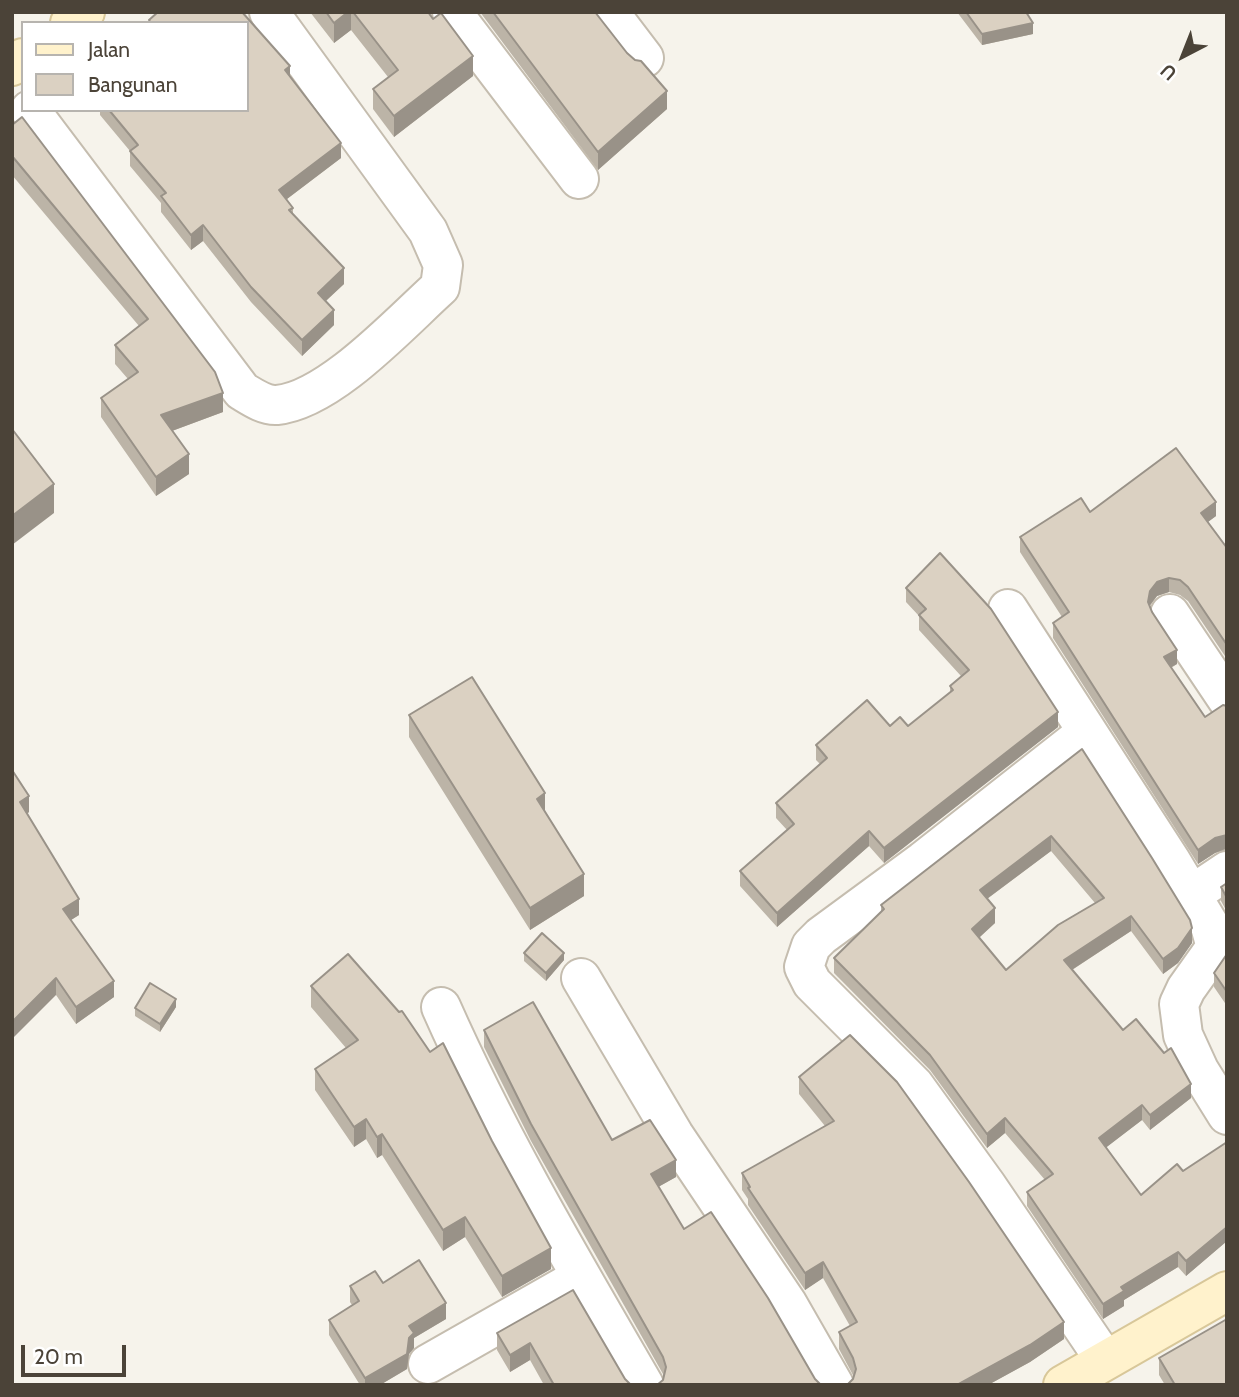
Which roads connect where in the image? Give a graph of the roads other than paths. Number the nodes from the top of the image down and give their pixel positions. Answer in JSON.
{"nodes":[{"id":1,"x":268,"y":12,"type":"edge"},
{"id":2,"x":452,"y":12,"type":"edge"},
{"id":3,"x":608,"y":12,"type":"edge"},
{"id":4,"x":644,"y":58,"type":"dead end"},
{"id":5,"x":32,"y":112,"type":"edge"},
{"id":6,"x":579,"y":179,"type":"dead end"},
{"id":7,"x":1008,"y":610,"type":"dead end"},
{"id":8,"x":1170,"y":614,"type":"dead end"},
{"id":9,"x":1227,"y":699,"type":"edge"},
{"id":10,"x":1087,"y":732,"type":"junction"},
{"id":11,"x":1227,"y":872,"type":"edge"},
{"id":12,"x":1191,"y":895,"type":"junction"},
{"id":13,"x":581,"y":978,"type":"dead end"},
{"id":14,"x":441,"y":1007,"type":"dead end"},
{"id":15,"x":1227,"y":1115,"type":"edge"},
{"id":16,"x":581,"y":1277,"type":"junction"},
{"id":17,"x":1227,"y":1290,"type":"edge"},
{"id":18,"x":1105,"y":1360,"type":"junction"},
{"id":19,"x":428,"y":1364,"type":"dead end"},
{"id":20,"x":644,"y":1385,"type":"edge"},
{"id":21,"x":834,"y":1385,"type":"edge"},
{"id":22,"x":1063,"y":1385,"type":"edge"}],
"edges":[{"from":1,"to":5,"type":"street"},
{"from":2,"to":6,"type":"street"},
{"from":3,"to":4,"type":"street"},
{"from":7,"to":10,"type":"street"},
{"from":8,"to":9,"type":"street"},
{"from":10,"to":12,"type":"street"},
{"from":10,"to":18,"type":"street"},
{"from":11,"to":12,"type":"street"},
{"from":12,"to":15,"type":"street"},
{"from":13,"to":21,"type":"street"},
{"from":14,"to":16,"type":"street"},
{"from":16,"to":19,"type":"street"},
{"from":16,"to":20,"type":"street"},
{"from":17,"to":18,"type":"main road"},
{"from":18,"to":22,"type":"main road"}]}
